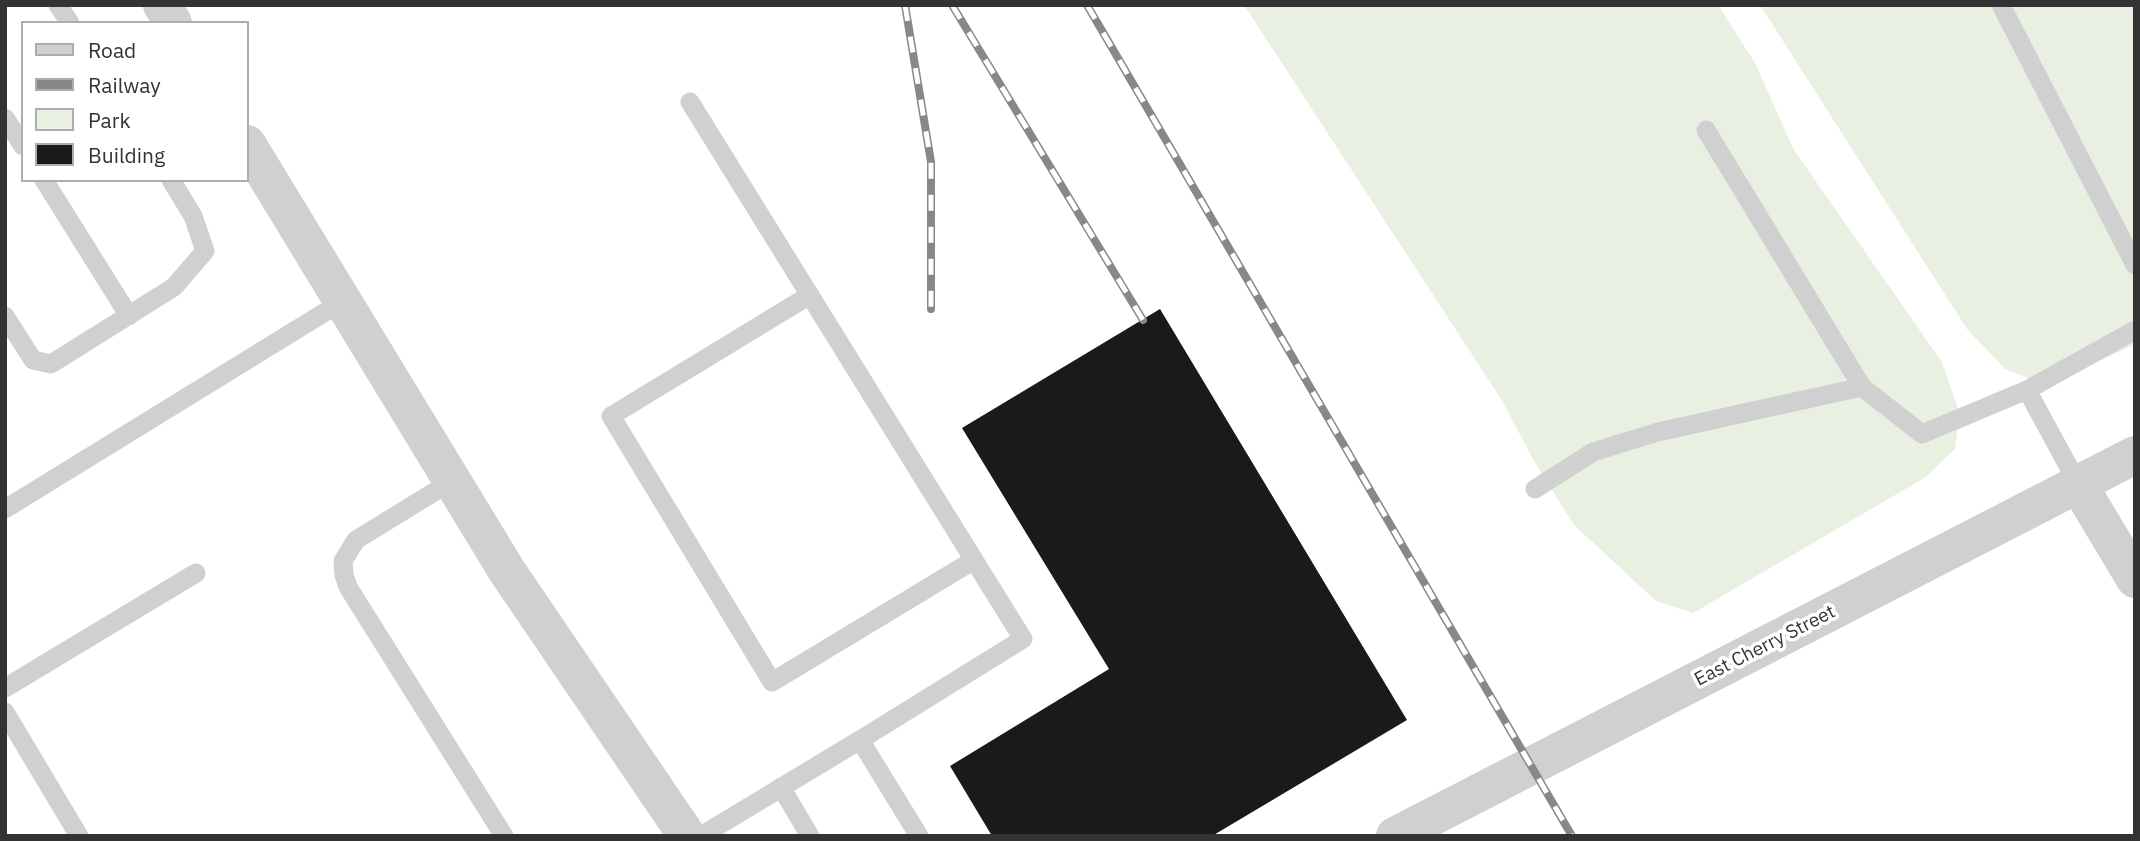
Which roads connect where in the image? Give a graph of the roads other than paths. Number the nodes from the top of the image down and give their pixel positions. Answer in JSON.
{"nodes":[{"id":1,"x":58,"y":5,"type":"edge"},
{"id":2,"x":162,"y":5,"type":"edge"},
{"id":3,"x":2001,"y":5,"type":"edge"},
{"id":4,"x":69,"y":21,"type":"edge"},
{"id":5,"x":172,"y":21,"type":"edge"},
{"id":6,"x":690,"y":102,"type":"dead end"},
{"id":7,"x":5,"y":118,"type":"edge"},
{"id":8,"x":1706,"y":130,"type":"dead end"},
{"id":9,"x":21,"y":143,"type":"edge"},
{"id":10,"x":248,"y":146,"type":"edge"},
{"id":11,"x":45,"y":182,"type":"edge"},
{"id":12,"x":171,"y":182,"type":"edge"},
{"id":13,"x":2135,"y":265,"type":"edge"},
{"id":14,"x":810,"y":295,"type":"junction"},
{"id":15,"x":343,"y":301,"type":"junction"},
{"id":16,"x":5,"y":316,"type":"edge"},
{"id":17,"x":128,"y":316,"type":"junction"},
{"id":18,"x":2135,"y":330,"type":"edge"},
{"id":19,"x":1861,"y":387,"type":"junction"},
{"id":20,"x":2027,"y":390,"type":"junction"},
{"id":21,"x":2135,"y":455,"type":"edge"},
{"id":22,"x":453,"y":481,"type":"junction"},
{"id":23,"x":2078,"y":484,"type":"junction"},
{"id":24,"x":1535,"y":489,"type":"dead end"},
{"id":25,"x":5,"y":509,"type":"edge"},
{"id":26,"x":974,"y":560,"type":"junction"},
{"id":27,"x":196,"y":573,"type":"dead end"},
{"id":28,"x":2135,"y":579,"type":"edge"},
{"id":29,"x":5,"y":688,"type":"edge"},
{"id":30,"x":5,"y":712,"type":"edge"},
{"id":31,"x":860,"y":740,"type":"junction"},
{"id":32,"x":781,"y":787,"type":"junction"},
{"id":33,"x":500,"y":834,"type":"edge"},
{"id":34,"x":79,"y":836,"type":"edge"},
{"id":35,"x":687,"y":836,"type":"edge"},
{"id":36,"x":701,"y":836,"type":"edge"},
{"id":37,"x":810,"y":836,"type":"edge"},
{"id":38,"x":919,"y":836,"type":"edge"},
{"id":39,"x":1395,"y":836,"type":"edge"}],
"edges":[{"from":1,"to":4,"type":"lane"},
{"from":2,"to":5,"type":"street"},
{"from":3,"to":13,"type":"lane"},
{"from":6,"to":14,"type":"lane"},
{"from":7,"to":9,"type":"lane"},
{"from":8,"to":19,"type":"lane"},
{"from":10,"to":15,"type":"street"},
{"from":11,"to":17,"type":"lane"},
{"from":12,"to":17,"type":"lane"},
{"from":14,"to":26,"type":"lane"},
{"from":14,"to":26,"type":"lane"},
{"from":15,"to":22,"type":"street"},
{"from":15,"to":25,"type":"lane"},
{"from":16,"to":17,"type":"lane"},
{"from":18,"to":20,"type":"lane"},
{"from":19,"to":20,"type":"lane"},
{"from":19,"to":24,"type":"lane"},
{"from":20,"to":23,"type":"lane"},
{"from":21,"to":23,"type":"street","name":"East Cherry Street"},
{"from":22,"to":33,"type":"lane"},
{"from":22,"to":35,"type":"street"},
{"from":23,"to":28,"type":"street"},
{"from":23,"to":39,"type":"street","name":"East Cherry Street"},
{"from":26,"to":31,"type":"lane"},
{"from":27,"to":29,"type":"lane"},
{"from":30,"to":34,"type":"lane"},
{"from":31,"to":32,"type":"lane"},
{"from":31,"to":38,"type":"lane"},
{"from":32,"to":36,"type":"lane"},
{"from":32,"to":37,"type":"lane"}]}
